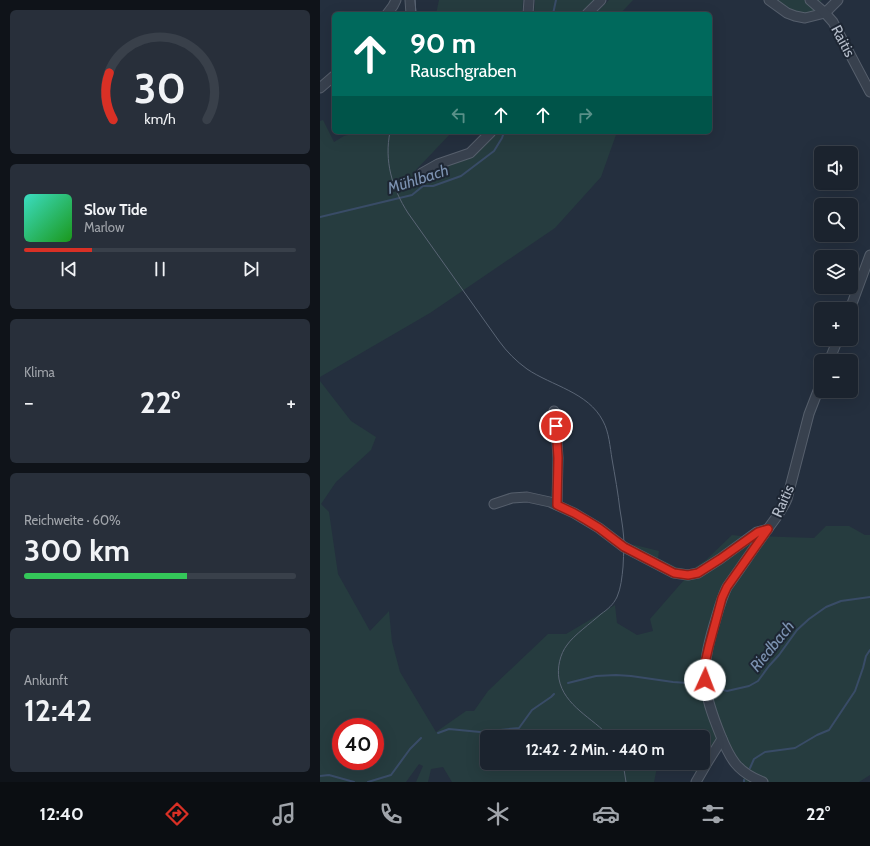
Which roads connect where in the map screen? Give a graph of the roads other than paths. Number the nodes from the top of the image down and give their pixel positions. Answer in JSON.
{"nodes":[{"id":1,"x":396,"y":0,"type":"edge"},
{"id":2,"x":410,"y":0,"type":"edge"},
{"id":3,"x":529,"y":0,"type":"edge"},
{"id":4,"x":601,"y":0,"type":"edge"},
{"id":5,"x":769,"y":0,"type":"edge"},
{"id":6,"x":810,"y":0,"type":"edge"},
{"id":7,"x":838,"y":0,"type":"edge"},
{"id":8,"x":388,"y":12,"type":"edge"},
{"id":9,"x":411,"y":12,"type":"edge"},
{"id":10,"x":528,"y":12,"type":"edge"},
{"id":11,"x":589,"y":12,"type":"edge"},
{"id":12,"x":825,"y":13,"type":"junction"},
{"id":13,"x":332,"y":78,"type":"edge"},
{"id":14,"x":320,"y":88,"type":"edge"},
{"id":15,"x":870,"y":92,"type":"edge"},
{"id":16,"x":489,"y":134,"type":"edge"},
{"id":17,"x":422,"y":173,"type":"dead end"},
{"id":18,"x":870,"y":256,"type":"edge"},
{"id":19,"x":853,"y":302,"type":"edge"},
{"id":20,"x":815,"y":398,"type":"edge"},
{"id":21,"x":554,"y":411,"type":"dead end"},
{"id":22,"x":494,"y":504,"type":"dead end"},
{"id":23,"x":557,"y":505,"type":"junction"},
{"id":24,"x":768,"y":529,"type":"junction"},
{"id":25,"x":722,"y":739,"type":"junction"},
{"id":26,"x":696,"y":782,"type":"edge"},
{"id":27,"x":763,"y":782,"type":"edge"}],
"edges":[{"from":1,"to":8,"type":"street"},
{"from":2,"to":9,"type":"street"},
{"from":3,"to":10,"type":"street"},
{"from":4,"to":11,"type":"street"},
{"from":5,"to":12,"type":"street"},
{"from":6,"to":12,"type":"street","name":"Raitis"},
{"from":7,"to":12,"type":"street","name":"Raitis"},
{"from":12,"to":15,"type":"street","name":"Raitis"},
{"from":13,"to":14,"type":"street"},
{"from":16,"to":17,"type":"street"},
{"from":18,"to":19,"type":"street"},
{"from":20,"to":24,"type":"street","name":"Raitis"},
{"from":21,"to":23,"type":"street"},
{"from":22,"to":23,"type":"street","name":"Raitis"},
{"from":23,"to":24,"type":"street","name":"Raitis"},
{"from":24,"to":25,"type":"street"},
{"from":25,"to":26,"type":"street"},
{"from":25,"to":27,"type":"street"}]}
